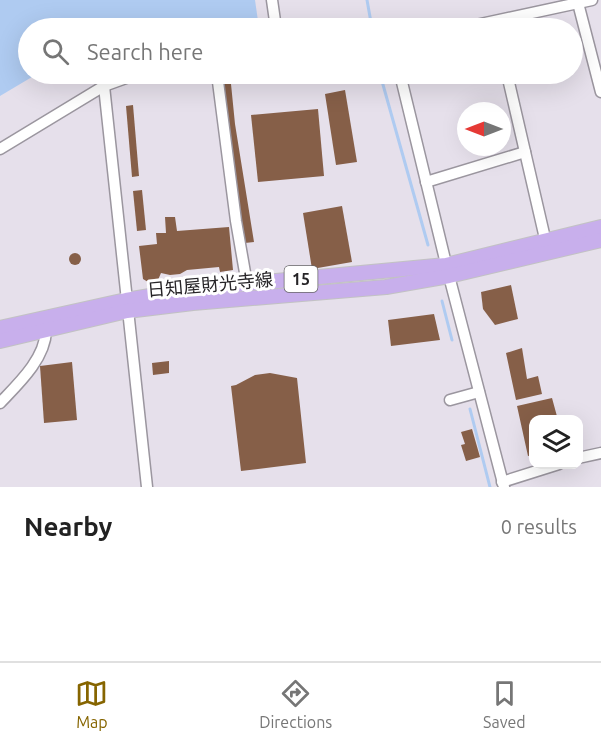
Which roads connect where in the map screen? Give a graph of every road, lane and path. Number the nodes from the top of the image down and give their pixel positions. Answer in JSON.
{"nodes":[{"id":1,"x":272,"y":0,"type":"edge"},
{"id":2,"x":592,"y":0,"type":"edge"},
{"id":3,"x":578,"y":3,"type":"junction"},
{"id":4,"x":549,"y":4,"type":"edge"},
{"id":5,"x":275,"y":18,"type":"edge"},
{"id":6,"x":512,"y":18,"type":"edge"},
{"id":7,"x":582,"y":18,"type":"edge"},
{"id":8,"x":583,"y":22,"type":"edge"},
{"id":9,"x":110,"y":84,"type":"edge"},
{"id":10,"x":219,"y":84,"type":"edge"},
{"id":11,"x":402,"y":84,"type":"edge"},
{"id":12,"x":509,"y":84,"type":"edge"},
{"id":13,"x":104,"y":86,"type":"junction"},
{"id":14,"x":601,"y":92,"type":"edge"},
{"id":15,"x":0,"y":149,"type":"edge"},
{"id":16,"x":525,"y":152,"type":"junction"},
{"id":17,"x":426,"y":182,"type":"junction"},
{"id":18,"x":601,"y":227,"type":"edge"},
{"id":19,"x":601,"y":240,"type":"edge"},
{"id":20,"x":547,"y":247,"type":"junction"},
{"id":21,"x":448,"y":270,"type":"junction"},
{"id":22,"x":246,"y":284,"type":"junction"},
{"id":23,"x":127,"y":305,"type":"junction"},
{"id":24,"x":0,"y":328,"type":"edge"},
{"id":25,"x":46,"y":331,"type":"junction"},
{"id":26,"x":0,"y":341,"type":"edge"},
{"id":27,"x":479,"y":392,"type":"junction"},
{"id":28,"x":450,"y":400,"type":"dead end"},
{"id":29,"x":0,"y":403,"type":"edge"},
{"id":30,"x":601,"y":453,"type":"edge"},
{"id":31,"x":583,"y":457,"type":"edge"},
{"id":32,"x":547,"y":469,"type":"edge"},
{"id":33,"x":503,"y":484,"type":"edge"},
{"id":34,"x":147,"y":487,"type":"edge"}],
"edges":[{"from":1,"to":5,"type":"street"},
{"from":2,"to":3,"type":"street"},
{"from":3,"to":4,"type":"street"},
{"from":3,"to":7,"type":"street"},
{"from":4,"to":6,"type":"street"},
{"from":8,"to":14,"type":"street"},
{"from":9,"to":13,"type":"street"},
{"from":10,"to":22,"type":"street"},
{"from":11,"to":17,"type":"street"},
{"from":12,"to":16,"type":"street"},
{"from":13,"to":15,"type":"street"},
{"from":13,"to":23,"type":"street"},
{"from":16,"to":17,"type":"street"},
{"from":16,"to":20,"type":"street"},
{"from":17,"to":21,"type":"street"},
{"from":18,"to":20,"type":"main road","name":"日知屋財光寺線","number":"15"},
{"from":19,"to":20,"type":"main road","name":"日知屋財光寺線","number":"15"},
{"from":20,"to":21,"type":"main road","name":"日知屋財光寺線","number":"15"},
{"from":21,"to":22,"type":"main road","name":"日知屋財光寺線","number":"15"},
{"from":21,"to":23,"type":"main road","name":"日知屋財光寺線","number":"15"},
{"from":21,"to":27,"type":"street"},
{"from":22,"to":23,"type":"main road","name":"日知屋財光寺線","number":"15"},
{"from":23,"to":24,"type":"main road","name":"日知屋財光寺線","number":"15"},
{"from":23,"to":25,"type":"main road","name":"日知屋財光寺線","number":"15"},
{"from":23,"to":34,"type":"street"},
{"from":25,"to":26,"type":"main road","name":"日知屋財光寺線","number":"15"},
{"from":25,"to":29,"type":"street"},
{"from":27,"to":28,"type":"street"},
{"from":27,"to":33,"type":"street"},
{"from":30,"to":31,"type":"street"},
{"from":32,"to":33,"type":"street"}]}
